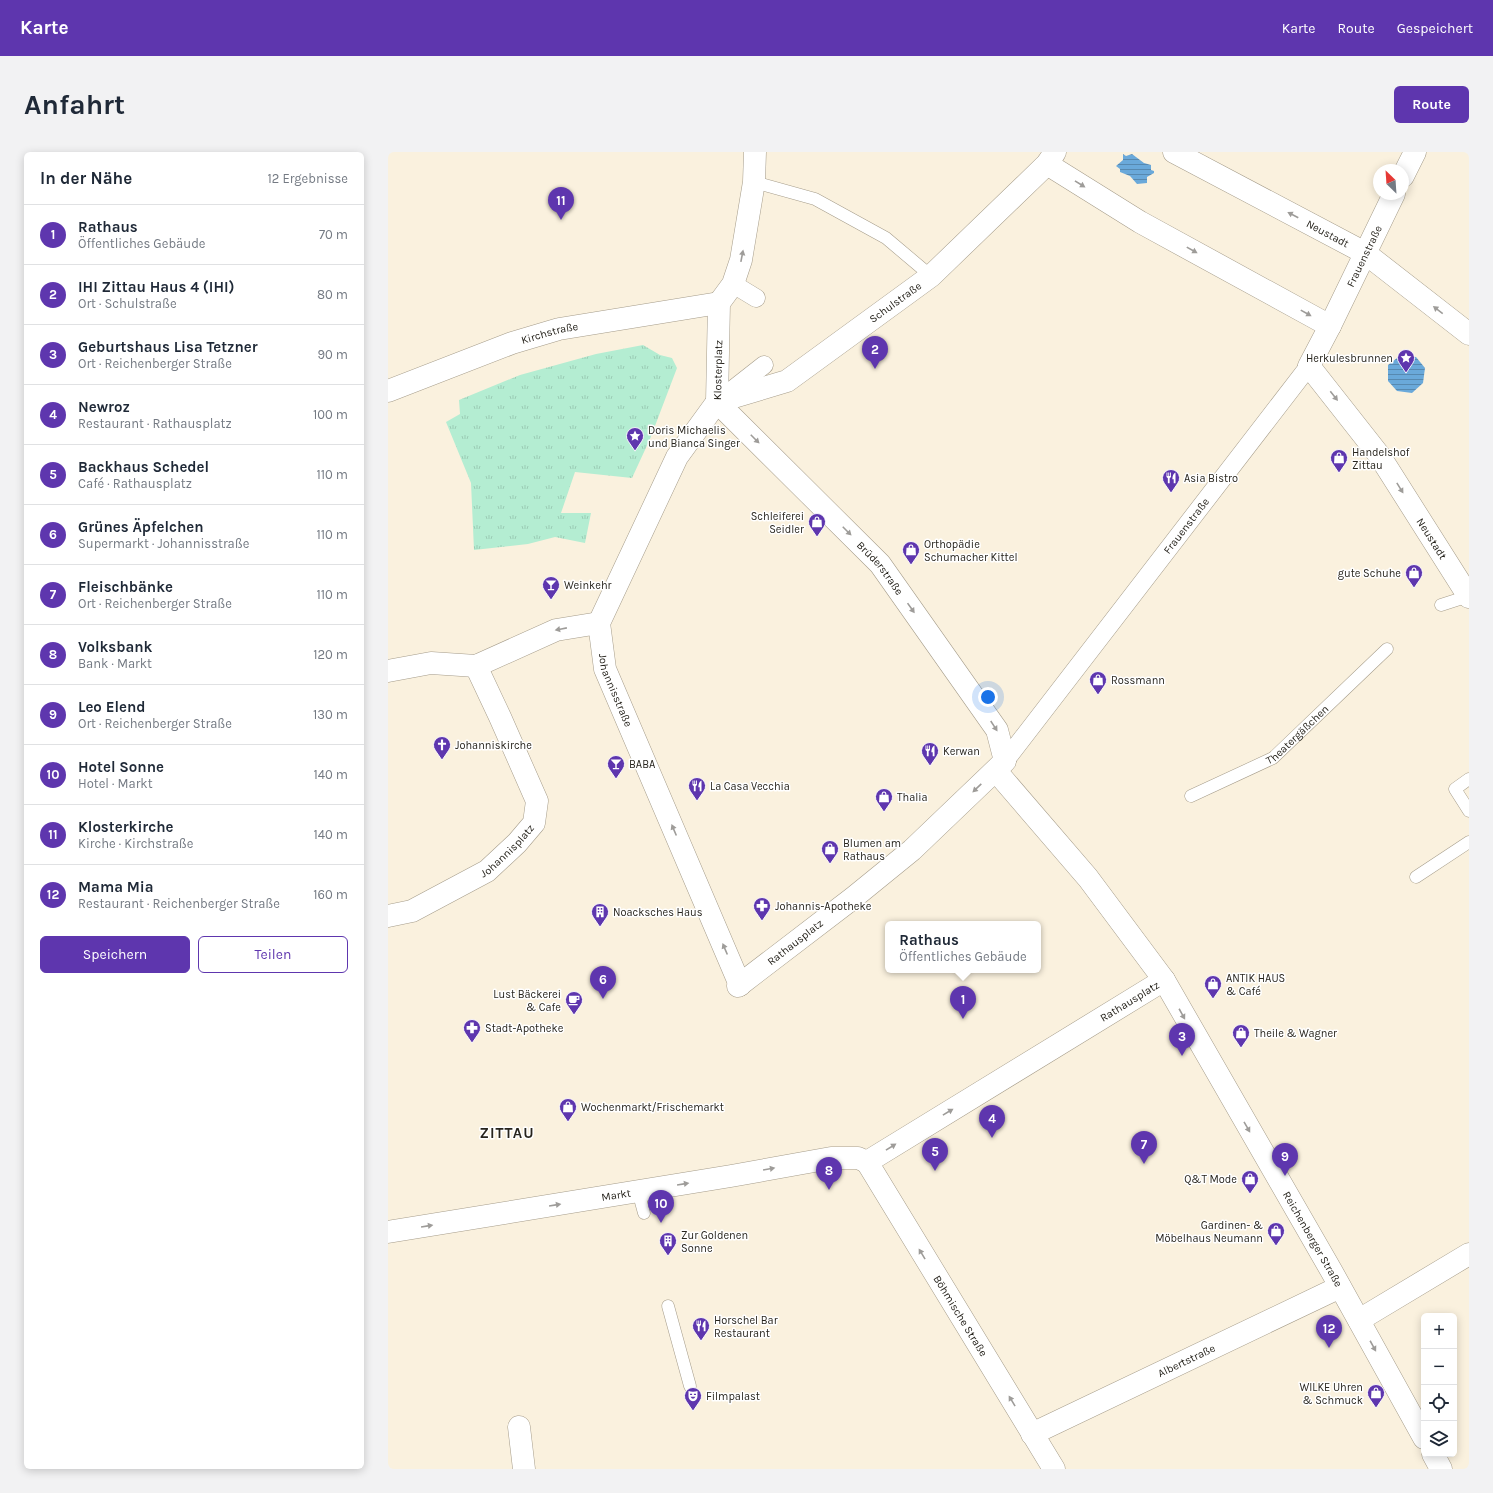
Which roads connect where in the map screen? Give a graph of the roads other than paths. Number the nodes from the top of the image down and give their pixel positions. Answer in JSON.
{"nodes":[{"id":1,"x":755,"y":152,"type":"edge"},
{"id":2,"x":1174,"y":152,"type":"edge"},
{"id":3,"x":1415,"y":152,"type":"edge"},
{"id":4,"x":1051,"y":158,"type":"edge"},
{"id":5,"x":1409,"y":164,"type":"edge"},
{"id":6,"x":754,"y":182,"type":"junction"},
{"id":7,"x":1391,"y":200,"type":"edge"},
{"id":8,"x":1365,"y":252,"type":"junction"},
{"id":9,"x":931,"y":276,"type":"junction"},
{"id":10,"x":733,"y":284,"type":"junction"},
{"id":11,"x":756,"y":298,"type":"dead end"},
{"id":12,"x":719,"y":303,"type":"junction"},
{"id":13,"x":1330,"y":326,"type":"junction"},
{"id":14,"x":1469,"y":334,"type":"edge"},
{"id":15,"x":764,"y":365,"type":"dead end"},
{"id":16,"x":1310,"y":366,"type":"junction"},
{"id":17,"x":388,"y":391,"type":"edge"},
{"id":18,"x":717,"y":402,"type":"junction"},
{"id":19,"x":1469,"y":596,"type":"edge"},
{"id":20,"x":1440,"y":605,"type":"dead end"},
{"id":21,"x":599,"y":623,"type":"junction"},
{"id":22,"x":1387,"y":649,"type":"dead end"},
{"id":23,"x":476,"y":666,"type":"junction"},
{"id":24,"x":388,"y":671,"type":"edge"},
{"id":25,"x":1000,"y":766,"type":"junction"},
{"id":26,"x":1469,"y":779,"type":"edge"},
{"id":27,"x":1191,"y":796,"type":"dead end"},
{"id":28,"x":1469,"y":811,"type":"edge"},
{"id":29,"x":1469,"y":842,"type":"edge"},
{"id":30,"x":1416,"y":877,"type":"dead end"},
{"id":31,"x":388,"y":916,"type":"edge"},
{"id":32,"x":1164,"y":980,"type":"junction"},
{"id":33,"x":739,"y":986,"type":"joint"},
{"id":34,"x":867,"y":1162,"type":"junction"},
{"id":35,"x":638,"y":1191,"type":"junction"},
{"id":36,"x":644,"y":1213,"type":"dead end"},
{"id":37,"x":388,"y":1232,"type":"edge"},
{"id":38,"x":1469,"y":1254,"type":"edge"},
{"id":39,"x":1340,"y":1287,"type":"junction"},
{"id":40,"x":668,"y":1306,"type":"dead end"},
{"id":41,"x":1359,"y":1320,"type":"junction"},
{"id":42,"x":690,"y":1386,"type":"dead end"},
{"id":43,"x":519,"y":1427,"type":"dead end"},
{"id":44,"x":1421,"y":1433,"type":"edge"},
{"id":45,"x":1032,"y":1434,"type":"junction"},
{"id":46,"x":1435,"y":1457,"type":"edge"},
{"id":47,"x":524,"y":1469,"type":"edge"},
{"id":48,"x":1054,"y":1469,"type":"edge"},
{"id":49,"x":1441,"y":1469,"type":"edge"}],
"edges":[{"from":1,"to":6,"type":"street"},
{"from":8,"to":2,"type":"street","name":"Neustadt","one_way":true},
{"from":3,"to":5,"type":"street"},
{"from":4,"to":9,"type":"street","name":"Schulstraße"},
{"from":4,"to":13,"type":"street","one_way":true},
{"from":6,"to":9,"type":"lane"},
{"from":10,"to":6,"type":"street","one_way":true},
{"from":7,"to":8,"type":"street","name":"Frauenstraße"},
{"from":8,"to":13,"type":"street","name":"Frauenstraße"},
{"from":14,"to":8,"type":"street","name":"Neustadt","one_way":true},
{"from":9,"to":18,"type":"street","name":"Schulstraße"},
{"from":10,"to":11,"type":"street"},
{"from":10,"to":12,"type":"street"},
{"from":12,"to":17,"type":"street","name":"Kirchstraße"},
{"from":12,"to":18,"type":"street","name":"Klosterplatz"},
{"from":13,"to":16,"type":"street","name":"Frauenstraße"},
{"from":15,"to":18,"type":"street","name":"Klosterplatz"},
{"from":16,"to":19,"type":"street","name":"Neustadt","one_way":true},
{"from":16,"to":25,"type":"street","name":"Frauenstraße"},
{"from":18,"to":21,"type":"street"},
{"from":18,"to":25,"type":"street","name":"Brüderstraße","one_way":true},
{"from":19,"to":20,"type":"lane"},
{"from":21,"to":23,"type":"street","one_way":true},
{"from":33,"to":21,"type":"street","name":"Johannisstraße","one_way":true},
{"from":22,"to":27,"type":"lane","name":"Theatergäßchen"},
{"from":23,"to":24,"type":"street"},
{"from":23,"to":31,"type":"street","name":"Johannisplatz"},
{"from":25,"to":32,"type":"street","name":"Rathausplatz"},
{"from":25,"to":33,"type":"street","name":"Rathausplatz","one_way":true},
{"from":26,"to":28,"type":"lane"},
{"from":29,"to":30,"type":"lane"},
{"from":34,"to":32,"type":"street","name":"Rathausplatz","one_way":true},
{"from":32,"to":39,"type":"street","name":"Reichenberger Straße","one_way":true},
{"from":35,"to":34,"type":"street","name":"Markt","one_way":true},
{"from":45,"to":34,"type":"street","name":"Böhmische Straße","one_way":true},
{"from":35,"to":36,"type":"lane"},
{"from":37,"to":35,"type":"street","name":"Markt","one_way":true},
{"from":38,"to":41,"type":"street"},
{"from":39,"to":41,"type":"street","name":"Reichenberger Straße"},
{"from":39,"to":45,"type":"street","name":"Albertstraße"},
{"from":40,"to":42,"type":"lane"},
{"from":41,"to":44,"type":"street","name":"Reichenberger Straße","one_way":true},
{"from":43,"to":47,"type":"street"},
{"from":45,"to":48,"type":"street","name":"Böhmische Straße"},
{"from":46,"to":49,"type":"street"}]}
